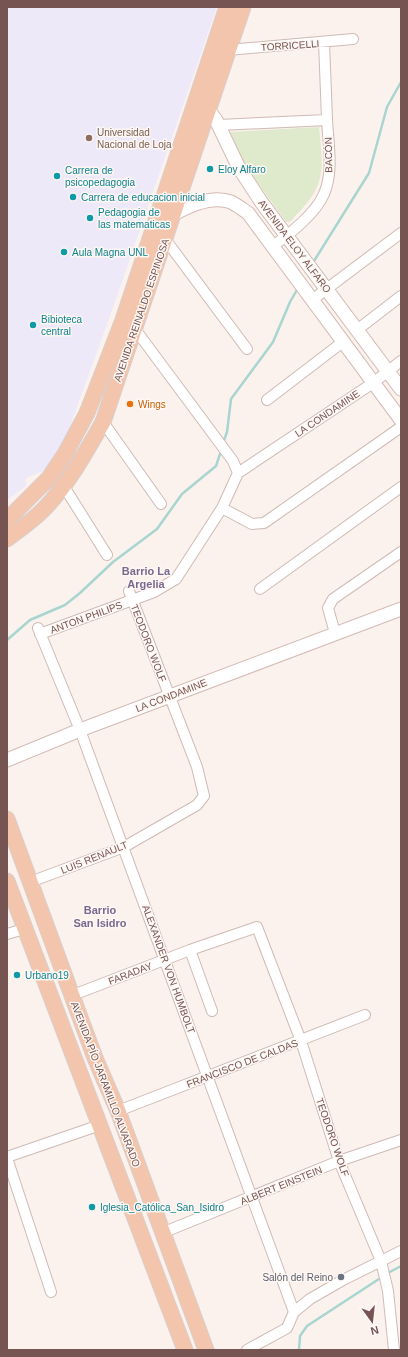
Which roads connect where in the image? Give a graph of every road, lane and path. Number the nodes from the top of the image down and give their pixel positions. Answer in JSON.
{"nodes":[{"id":1,"x":227,"y":7,"type":"edge"},
{"id":2,"x":243,"y":7,"type":"edge"},
{"id":3,"x":353,"y":39,"type":"dead end"},
{"id":4,"x":324,"y":42,"type":"junction"},
{"id":5,"x":228,"y":50,"type":"junction"},
{"id":6,"x":195,"y":102,"type":"junction"},
{"id":7,"x":209,"y":111,"type":"junction"},
{"id":8,"x":327,"y":120,"type":"junction"},
{"id":9,"x":218,"y":125,"type":"junction"},
{"id":10,"x":174,"y":214,"type":"junction"},
{"id":11,"x":401,"y":233,"type":"edge"},
{"id":12,"x":287,"y":236,"type":"junction"},
{"id":13,"x":165,"y":239,"type":"junction"},
{"id":14,"x":273,"y":246,"type":"junction"},
{"id":15,"x":327,"y":290,"type":"junction"},
{"id":16,"x":401,"y":296,"type":"edge"},
{"id":17,"x":312,"y":300,"type":"junction"},
{"id":18,"x":122,"y":320,"type":"junction"},
{"id":19,"x":135,"y":329,"type":"junction"},
{"id":20,"x":357,"y":330,"type":"junction"},
{"id":21,"x":344,"y":341,"type":"junction"},
{"id":22,"x":247,"y":349,"type":"dead end"},
{"id":23,"x":401,"y":361,"type":"edge"},
{"id":24,"x":388,"y":371,"type":"junction"},
{"id":25,"x":373,"y":383,"type":"junction"},
{"id":26,"x":401,"y":389,"type":"edge"},
{"id":27,"x":267,"y":400,"type":"dead end"},
{"id":28,"x":401,"y":420,"type":"edge"},
{"id":29,"x":103,"y":422,"type":"junction"},
{"id":30,"x":401,"y":427,"type":"edge"},
{"id":31,"x":238,"y":473,"type":"junction"},
{"id":32,"x":63,"y":485,"type":"junction"},
{"id":33,"x":401,"y":487,"type":"edge"},
{"id":34,"x":161,"y":504,"type":"dead end"},
{"id":35,"x":222,"y":508,"type":"junction"},
{"id":36,"x":7,"y":520,"type":"edge"},
{"id":37,"x":7,"y":539,"type":"edge"},
{"id":38,"x":401,"y":552,"type":"edge"},
{"id":39,"x":107,"y":555,"type":"dead end"},
{"id":40,"x":260,"y":589,"type":"dead end"},
{"id":41,"x":131,"y":595,"type":"junction"},
{"id":42,"x":401,"y":609,"type":"edge"},
{"id":43,"x":39,"y":631,"type":"joint"},
{"id":44,"x":335,"y":633,"type":"junction"},
{"id":45,"x":170,"y":696,"type":"junction"},
{"id":46,"x":80,"y":730,"type":"junction"},
{"id":47,"x":7,"y":760,"type":"edge"},
{"id":48,"x":197,"y":805,"type":"joint"},
{"id":49,"x":7,"y":818,"type":"edge"},
{"id":50,"x":124,"y":847,"type":"junction"},
{"id":51,"x":7,"y":881,"type":"edge"},
{"id":52,"x":30,"y":882,"type":"junction"},
{"id":53,"x":257,"y":928,"type":"joint"},
{"id":54,"x":24,"y":929,"type":"junction"},
{"id":55,"x":7,"y":934,"type":"edge"},
{"id":56,"x":51,"y":940,"type":"junction"},
{"id":57,"x":32,"y":948,"type":"junction"},
{"id":58,"x":190,"y":950,"type":"junction"},
{"id":59,"x":165,"y":959,"type":"junction"},
{"id":60,"x":72,"y":995,"type":"junction"},
{"id":61,"x":212,"y":1011,"type":"dead end"},
{"id":62,"x":365,"y":1015,"type":"dead end"},
{"id":63,"x":301,"y":1041,"type":"junction"},
{"id":64,"x":95,"y":1058,"type":"junction"},
{"id":65,"x":76,"y":1066,"type":"junction"},
{"id":66,"x":208,"y":1076,"type":"junction"},
{"id":67,"x":118,"y":1111,"type":"junction"},
{"id":68,"x":100,"y":1125,"type":"junction"},
{"id":69,"x":401,"y":1140,"type":"edge"},
{"id":70,"x":7,"y":1158,"type":"edge"},
{"id":71,"x":339,"y":1161,"type":"junction"},
{"id":72,"x":141,"y":1176,"type":"junction"},
{"id":73,"x":122,"y":1183,"type":"junction"},
{"id":74,"x":251,"y":1197,"type":"junction"},
{"id":75,"x":162,"y":1233,"type":"junction"},
{"id":76,"x":401,"y":1251,"type":"edge"},
{"id":77,"x":382,"y":1264,"type":"junction"},
{"id":78,"x":51,"y":1292,"type":"dead end"},
{"id":79,"x":184,"y":1294,"type":"junction"},
{"id":80,"x":167,"y":1301,"type":"junction"},
{"id":81,"x":294,"y":1312,"type":"junction"},
{"id":82,"x":185,"y":1350,"type":"edge"},
{"id":83,"x":206,"y":1350,"type":"edge"},
{"id":84,"x":247,"y":1350,"type":"edge"},
{"id":85,"x":394,"y":1350,"type":"edge"}],
"edges":[{"from":1,"to":6,"type":"main road","name":"AVENIDA REINALDO ESPINOSA"},
{"from":2,"to":5,"type":"main road","name":"AVENIDA REINALDO ESPINOSA"},
{"from":3,"to":4,"type":"street","name":"TORRICELLI"},
{"from":4,"to":5,"type":"street","name":"TORRICELLI"},
{"from":4,"to":8,"type":"street","name":"BACÓN"},
{"from":5,"to":7,"type":"main road","name":"AVENIDA REINALDO ESPINOSA"},
{"from":6,"to":7,"type":"street","name":"AVENIDA ELOY ALFARO"},
{"from":6,"to":18,"type":"main road","name":"AVENIDA REINALDO ESPINOSA"},
{"from":7,"to":9,"type":"street","name":"AVENIDA ELOY ALFARO"},
{"from":7,"to":10,"type":"main road","name":"AVENIDA REINALDO ESPINOSA"},
{"from":8,"to":9,"type":"street"},
{"from":8,"to":12,"type":"street","name":"BACÓN"},
{"from":9,"to":12,"type":"street","name":"AVENIDA ELOY ALFARO"},
{"from":10,"to":13,"type":"main road","name":"AVENIDA REINALDO ESPINOSA"},
{"from":10,"to":14,"type":"street","name":"AVENIDA ELOY ALFARO"},
{"from":11,"to":15,"type":"street"},
{"from":12,"to":14,"type":"street","name":"BACÓN"},
{"from":12,"to":15,"type":"street","name":"AVENIDA ELOY ALFARO"},
{"from":13,"to":19,"type":"main road","name":"AVENIDA REINALDO ESPINOSA"},
{"from":13,"to":22,"type":"street"},
{"from":14,"to":17,"type":"street","name":"AVENIDA ELOY ALFARO"},
{"from":15,"to":17,"type":"street"},
{"from":15,"to":20,"type":"street","name":"AVENIDA ELOY ALFARO"},
{"from":16,"to":20,"type":"street"},
{"from":17,"to":21,"type":"street","name":"AVENIDA ELOY ALFARO"},
{"from":18,"to":19,"type":"street"},
{"from":18,"to":36,"type":"main road","name":"AVENIDA REINALDO ESPINOSA"},
{"from":19,"to":29,"type":"main road","name":"AVENIDA REINALDO ESPINOSA"},
{"from":19,"to":31,"type":"street"},
{"from":20,"to":24,"type":"street","name":"AVENIDA ELOY ALFARO"},
{"from":21,"to":25,"type":"street","name":"AVENIDA ELOY ALFARO"},
{"from":21,"to":27,"type":"street"},
{"from":23,"to":24,"type":"street","name":"LA CONDAMINE"},
{"from":24,"to":25,"type":"street","name":"LA CONDAMINE"},
{"from":24,"to":26,"type":"street","name":"AVENIDA ELOY ALFARO"},
{"from":25,"to":28,"type":"street","name":"AVENIDA ELOY ALFARO"},
{"from":25,"to":31,"type":"street","name":"LA CONDAMINE"},
{"from":29,"to":32,"type":"main road","name":"AVENIDA REINALDO ESPINOSA"},
{"from":29,"to":34,"type":"street"},
{"from":30,"to":35,"type":"street"},
{"from":31,"to":35,"type":"street"},
{"from":32,"to":37,"type":"main road","name":"AVENIDA REINALDO ESPINOSA"},
{"from":32,"to":39,"type":"street"},
{"from":33,"to":40,"type":"street"},
{"from":35,"to":41,"type":"street","name":"ANTON PHILIPS"},
{"from":38,"to":44,"type":"street"},
{"from":41,"to":43,"type":"street","name":"ANTON PHILIPS"},
{"from":41,"to":45,"type":"street","name":"TEODORO WOLF"},
{"from":42,"to":44,"type":"street","name":"LA CONDAMINE"},
{"from":43,"to":46,"type":"street","name":"ALEXANDER VON HUMBOLT"},
{"from":44,"to":45,"type":"street","name":"LA CONDAMINE"},
{"from":45,"to":46,"type":"street","name":"LA CONDAMINE"},
{"from":45,"to":48,"type":"street","name":"TEODORO WOLF"},
{"from":46,"to":47,"type":"street","name":"LA CONDAMINE"},
{"from":46,"to":50,"type":"street","name":"ALEXANDER VON HUMBOLT"},
{"from":48,"to":50,"type":"street","name":"LUIS RENAULT"},
{"from":49,"to":52,"type":"main road","name":"AVENIDA PÍO JARAMILLO ALVARADO"},
{"from":50,"to":52,"type":"street","name":"LUIS RENAULT"},
{"from":50,"to":59,"type":"street","name":"ALEXANDER VON HUMBOLT"},
{"from":51,"to":54,"type":"main road","name":"AVENIDA PÍO JARAMILLO ALVARADO"},
{"from":52,"to":56,"type":"main road","name":"AVENIDA PÍO JARAMILLO ALVARADO"},
{"from":53,"to":58,"type":"street","name":"FARADAY"},
{"from":53,"to":63,"type":"street","name":"TEODORO WOLF"},
{"from":54,"to":55,"type":"street"},
{"from":54,"to":57,"type":"main road","name":"AVENIDA PÍO JARAMILLO ALVARADO"},
{"from":56,"to":57,"type":"main road"},
{"from":56,"to":60,"type":"main road","name":"AVENIDA PÍO JARAMILLO ALVARADO"},
{"from":57,"to":65,"type":"main road","name":"AVENIDA PÍO JARAMILLO ALVARADO"},
{"from":58,"to":59,"type":"street","name":"FARADAY"},
{"from":58,"to":61,"type":"street"},
{"from":59,"to":60,"type":"street","name":"FARADAY"},
{"from":59,"to":66,"type":"street","name":"ALEXANDER VON HUMBOLT"},
{"from":60,"to":64,"type":"main road","name":"AVENIDA PÍO JARAMILLO ALVARADO"},
{"from":62,"to":63,"type":"street","name":"FRANCISCO DE CALDAS"},
{"from":63,"to":66,"type":"street","name":"FRANCISCO DE CALDAS"},
{"from":63,"to":71,"type":"street","name":"TEODORO WOLF"},
{"from":64,"to":65,"type":"main road"},
{"from":64,"to":67,"type":"main road","name":"AVENIDA PÍO JARAMILLO ALVARADO"},
{"from":65,"to":68,"type":"main road","name":"AVENIDA PÍO JARAMILLO ALVARADO"},
{"from":66,"to":67,"type":"street","name":"FRANCISCO DE CALDAS"},
{"from":66,"to":74,"type":"street","name":"ALEXANDER VON HUMBOLT"},
{"from":67,"to":72,"type":"main road","name":"AVENIDA PÍO JARAMILLO ALVARADO"},
{"from":68,"to":70,"type":"street"},
{"from":68,"to":73,"type":"main road","name":"AVENIDA PÍO JARAMILLO ALVARADO"},
{"from":69,"to":71,"type":"street","name":"ALBERT EINSTEIN"},
{"from":70,"to":78,"type":"street"},
{"from":71,"to":74,"type":"street","name":"ALBERT EINSTEIN"},
{"from":71,"to":77,"type":"street","name":"TEODORO WOLF"},
{"from":72,"to":73,"type":"main road"},
{"from":72,"to":75,"type":"main road","name":"AVENIDA PÍO JARAMILLO ALVARADO"},
{"from":73,"to":80,"type":"main road","name":"AVENIDA PÍO JARAMILLO ALVARADO"},
{"from":74,"to":75,"type":"street","name":"ALBERT EINSTEIN"},
{"from":74,"to":81,"type":"street","name":"ALEXANDER VON HUMBOLT"},
{"from":75,"to":79,"type":"main road","name":"AVENIDA PÍO JARAMILLO ALVARADO"},
{"from":76,"to":77,"type":"street"},
{"from":77,"to":81,"type":"street"},
{"from":77,"to":85,"type":"street","name":"TEODORO WOLF"},
{"from":79,"to":80,"type":"main road"},
{"from":79,"to":83,"type":"main road","name":"AVENIDA PÍO JARAMILLO ALVARADO"},
{"from":80,"to":82,"type":"main road","name":"AVENIDA PÍO JARAMILLO ALVARADO"},
{"from":81,"to":84,"type":"street"}]}
